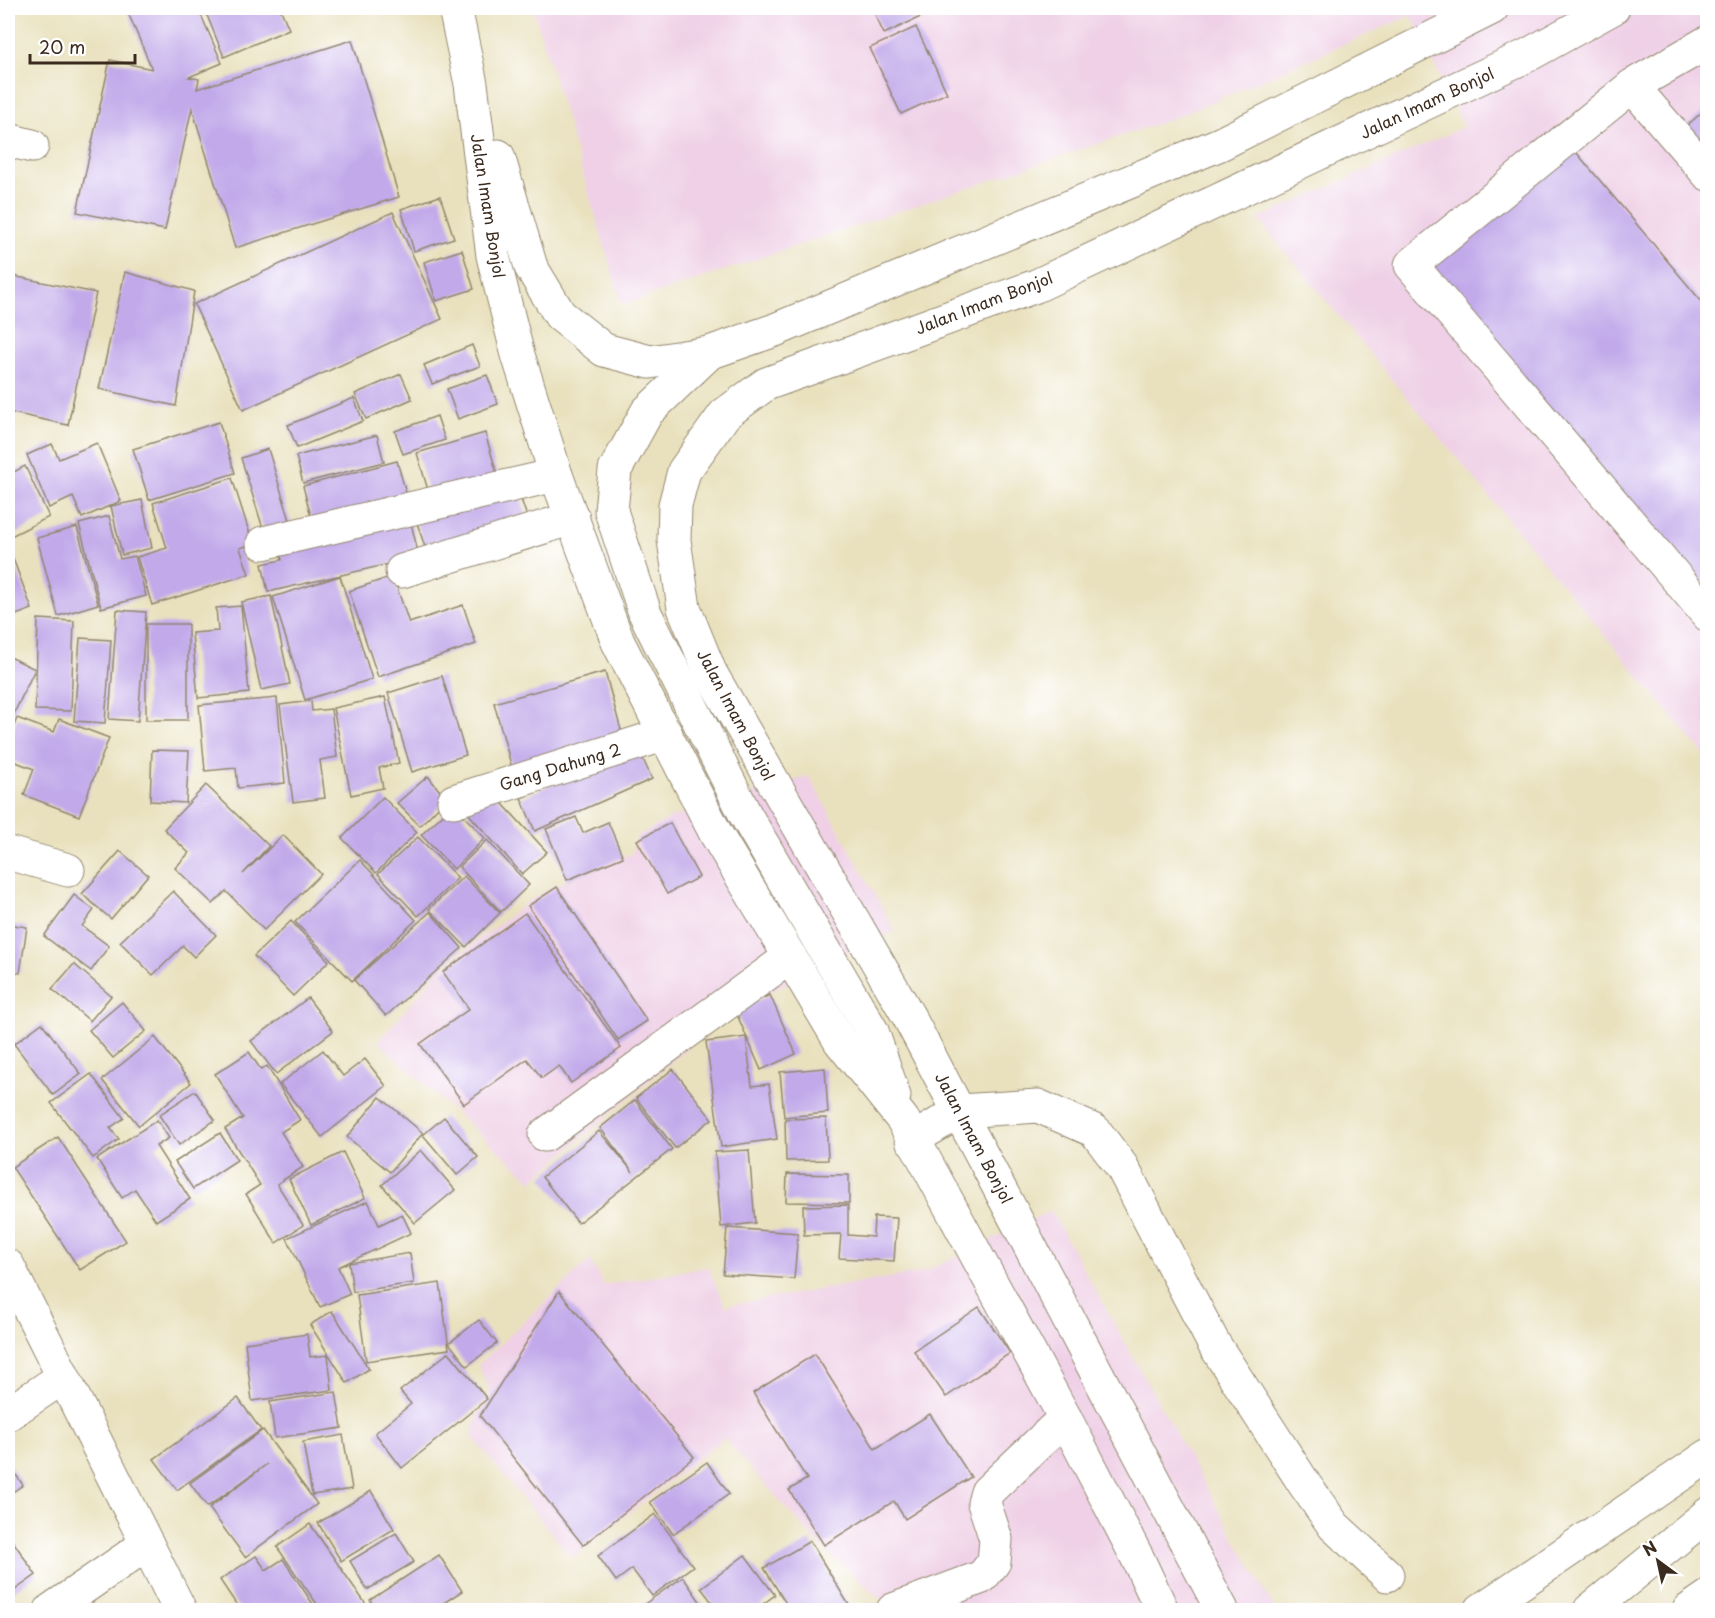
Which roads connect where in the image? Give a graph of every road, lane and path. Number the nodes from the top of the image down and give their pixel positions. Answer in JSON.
{"nodes":[{"id":1,"x":455,"y":8,"type":"edge"},
{"id":2,"x":1492,"y":8,"type":"edge"},
{"id":3,"x":1613,"y":8,"type":"edge"},
{"id":4,"x":1707,"y":42,"type":"edge"},
{"id":5,"x":471,"y":84,"type":"junction"},
{"id":6,"x":1632,"y":86,"type":"junction"},
{"id":7,"x":1707,"y":174,"type":"edge"},
{"id":8,"x":709,"y":353,"type":"junction"},
{"id":9,"x":556,"y":476,"type":"junction"},
{"id":10,"x":573,"y":518,"type":"junction"},
{"id":11,"x":263,"y":543,"type":"dead end"},
{"id":12,"x":402,"y":571,"type":"dead end"},
{"id":13,"x":1707,"y":615,"type":"edge"},
{"id":14,"x":666,"y":734,"type":"junction"},
{"id":15,"x":454,"y":801,"type":"dead end"},
{"id":16,"x":8,"y":853,"type":"edge"},
{"id":17,"x":68,"y":870,"type":"dead end"},
{"id":18,"x":790,"y":957,"type":"junction"},
{"id":19,"x":960,"y":1111,"type":"junction"},
{"id":20,"x":908,"y":1130,"type":"junction"},
{"id":21,"x":545,"y":1135,"type":"dead end"},
{"id":22,"x":8,"y":1266,"type":"edge"},
{"id":23,"x":63,"y":1377,"type":"junction"},
{"id":24,"x":8,"y":1414,"type":"edge"},
{"id":25,"x":1065,"y":1418,"type":"junction"},
{"id":26,"x":1707,"y":1456,"type":"edge"},
{"id":27,"x":1707,"y":1514,"type":"edge"},
{"id":28,"x":147,"y":1544,"type":"junction"},
{"id":29,"x":1387,"y":1575,"type":"dead end"},
{"id":30,"x":1707,"y":1597,"type":"edge"},
{"id":31,"x":51,"y":1611,"type":"edge"},
{"id":32,"x":180,"y":1611,"type":"edge"},
{"id":33,"x":893,"y":1611,"type":"edge"},
{"id":34,"x":1162,"y":1611,"type":"edge"},
{"id":35,"x":1222,"y":1611,"type":"edge"},
{"id":36,"x":1481,"y":1611,"type":"edge"},
{"id":37,"x":1590,"y":1611,"type":"edge"},
{"id":38,"x":1689,"y":1611,"type":"edge"}],
"edges":[{"from":1,"to":5,"type":"main road","name":"Jalan Imam Bonjol"},
{"from":2,"to":8,"type":"main road"},
{"from":3,"to":19,"type":"main road","name":"Jalan Imam Bonjol"},
{"from":4,"to":6,"type":"main road"},
{"from":5,"to":8,"type":"main road"},
{"from":5,"to":9,"type":"main road","name":"Jalan Imam Bonjol"},
{"from":6,"to":7,"type":"main road"},
{"from":6,"to":13,"type":"main road"},
{"from":8,"to":20,"type":"main road"},
{"from":9,"to":10,"type":"main road","name":"Jalan Imam Bonjol"},
{"from":9,"to":11,"type":"main road"},
{"from":10,"to":12,"type":"main road"},
{"from":10,"to":14,"type":"main road","name":"Jalan Imam Bonjol"},
{"from":14,"to":15,"type":"main road","name":"Gang Dahung 2"},
{"from":14,"to":18,"type":"main road","name":"Jalan Imam Bonjol"},
{"from":16,"to":17,"type":"main road"},
{"from":18,"to":20,"type":"main road","name":"Jalan Imam Bonjol"},
{"from":18,"to":21,"type":"main road"},
{"from":19,"to":20,"type":"main road"},
{"from":19,"to":29,"type":"main road"},
{"from":19,"to":35,"type":"main road","name":"Jalan Imam Bonjol"},
{"from":20,"to":25,"type":"main road","name":"Jalan Imam Bonjol"},
{"from":22,"to":23,"type":"main road"},
{"from":23,"to":24,"type":"main road"},
{"from":23,"to":28,"type":"main road"},
{"from":25,"to":33,"type":"main road"},
{"from":25,"to":34,"type":"main road","name":"Jalan Imam Bonjol"},
{"from":26,"to":36,"type":"main road"},
{"from":27,"to":37,"type":"main road"},
{"from":28,"to":31,"type":"main road"},
{"from":28,"to":32,"type":"main road"},
{"from":30,"to":38,"type":"main road"}]}
